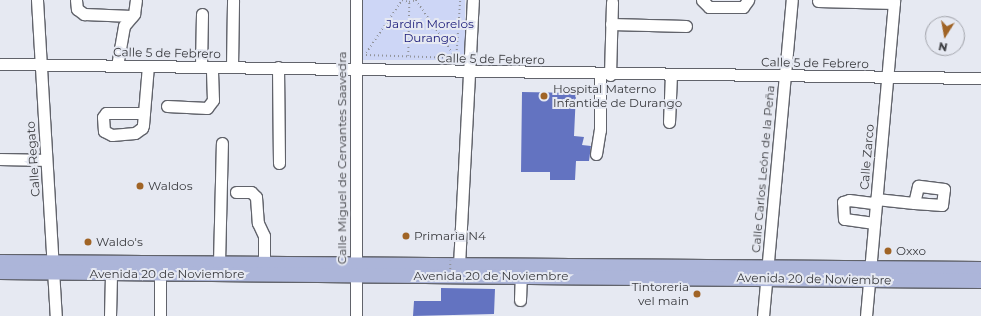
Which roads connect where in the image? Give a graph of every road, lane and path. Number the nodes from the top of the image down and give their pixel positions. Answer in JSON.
{"nodes":[{"id":1,"x":37,"y":0,"type":"edge"},
{"id":2,"x":76,"y":0,"type":"edge"},
{"id":3,"x":136,"y":0,"type":"edge"},
{"id":4,"x":233,"y":0,"type":"edge"},
{"id":5,"x":356,"y":0,"type":"edge"},
{"id":6,"x":402,"y":0,"type":"edge"},
{"id":7,"x":460,"y":0,"type":"edge"},
{"id":8,"x":473,"y":0,"type":"edge"},
{"id":9,"x":702,"y":0,"type":"edge"},
{"id":10,"x":748,"y":0,"type":"edge"},
{"id":11,"x":792,"y":0,"type":"edge"},
{"id":12,"x":894,"y":1,"type":"edge"},
{"id":13,"x":409,"y":2,"type":"junction"},
{"id":14,"x":612,"y":2,"type":"dead end"},
{"id":15,"x":818,"y":2,"type":"dead end"},
{"id":16,"x":202,"y":14,"type":"dead end"},
{"id":17,"x":132,"y":16,"type":"junction"},
{"id":18,"x":611,"y":24,"type":"junction"},
{"id":19,"x":686,"y":26,"type":"dead end"},
{"id":20,"x":366,"y":47,"type":"dead end"},
{"id":21,"x":365,"y":55,"type":"junction"},
{"id":22,"x":408,"y":56,"type":"junction"},
{"id":23,"x":456,"y":58,"type":"junction"},
{"id":24,"x":0,"y":64,"type":"edge"},
{"id":25,"x":40,"y":65,"type":"junction"},
{"id":26,"x":117,"y":66,"type":"junction"},
{"id":27,"x":148,"y":66,"type":"junction"},
{"id":28,"x":207,"y":67,"type":"junction"},
{"id":29,"x":232,"y":67,"type":"junction"},
{"id":30,"x":278,"y":67,"type":"junction"},
{"id":31,"x":355,"y":69,"type":"junction"},
{"id":32,"x":469,"y":71,"type":"junction"},
{"id":33,"x":605,"y":74,"type":"junction"},
{"id":34,"x":671,"y":75,"type":"junction"},
{"id":35,"x":784,"y":76,"type":"junction"},
{"id":36,"x":887,"y":77,"type":"junction"},
{"id":37,"x":981,"y":78,"type":"edge"},
{"id":38,"x":167,"y":106,"type":"dead end"},
{"id":39,"x":144,"y":113,"type":"dead end"},
{"id":40,"x":669,"y":122,"type":"dead end"},
{"id":41,"x":222,"y":143,"type":"dead end"},
{"id":42,"x":596,"y":154,"type":"dead end"},
{"id":43,"x":0,"y":160,"type":"edge"},
{"id":44,"x":46,"y":160,"type":"junction"},
{"id":45,"x":279,"y":162,"type":"dead end"},
{"id":46,"x":236,"y":192,"type":"dead end"},
{"id":47,"x":876,"y":201,"type":"junction"},
{"id":48,"x":914,"y":203,"type":"dead end"},
{"id":49,"x":874,"y":223,"type":"junction"},
{"id":50,"x":0,"y":262,"type":"edge"},
{"id":51,"x":219,"y":263,"type":"junction"},
{"id":52,"x":454,"y":263,"type":"junction"},
{"id":53,"x":264,"y":264,"type":"junction"},
{"id":54,"x":53,"y":268,"type":"junction"},
{"id":55,"x":981,"y":269,"type":"edge"},
{"id":56,"x":356,"y":270,"type":"junction"},
{"id":57,"x":0,"y":272,"type":"edge"},
{"id":58,"x":768,"y":273,"type":"junction"},
{"id":59,"x":111,"y":274,"type":"junction"},
{"id":60,"x":160,"y":274,"type":"junction"},
{"id":61,"x":869,"y":274,"type":"junction"},
{"id":62,"x":521,"y":277,"type":"junction"},
{"id":63,"x":981,"y":281,"type":"edge"},
{"id":64,"x":450,"y":285,"type":"dead end"},
{"id":65,"x":520,"y":300,"type":"dead end"},
{"id":66,"x":56,"y":316,"type":"edge"},
{"id":67,"x":110,"y":316,"type":"edge"},
{"id":68,"x":160,"y":316,"type":"edge"},
{"id":69,"x":356,"y":316,"type":"edge"},
{"id":70,"x":764,"y":316,"type":"edge"},
{"id":71,"x":866,"y":316,"type":"edge"}],
"edges":[{"from":1,"to":25,"type":"street","name":"Calle Regato"},
{"from":2,"to":17,"type":"street"},
{"from":3,"to":17,"type":"street"},
{"from":4,"to":29,"type":"street"},
{"from":5,"to":31,"type":"street","name":"Calle Miguel de Cervantes Saavedra"},
{"from":6,"to":13,"type":"path"},
{"from":6,"to":21,"type":"path"},
{"from":7,"to":23,"type":"path"},
{"from":8,"to":32,"type":"street"},
{"from":9,"to":10,"type":"street"},
{"from":11,"to":35,"type":"street","name":"Calle Carlos León de la Peña"},
{"from":12,"to":15,"type":"street"},
{"from":12,"to":36,"type":"street","name":"Calle Zarco"},
{"from":13,"to":22,"type":"path"},
{"from":13,"to":23,"type":"path"},
{"from":14,"to":18,"type":"street"},
{"from":16,"to":28,"type":"street"},
{"from":17,"to":26,"type":"street"},
{"from":18,"to":19,"type":"street"},
{"from":18,"to":33,"type":"street"},
{"from":20,"to":21,"type":"path"},
{"from":21,"to":22,"type":"path"},
{"from":22,"to":23,"type":"path"},
{"from":24,"to":25,"type":"street","name":"Calle 5 de Febrero"},
{"from":25,"to":26,"type":"street","name":"Calle 5 de Febrero"},
{"from":25,"to":44,"type":"street","name":"Calle Regato"},
{"from":26,"to":27,"type":"street","name":"Calle 5 de Febrero"},
{"from":27,"to":28,"type":"street","name":"Calle 5 de Febrero"},
{"from":27,"to":39,"type":"street"},
{"from":28,"to":29,"type":"street","name":"Calle 5 de Febrero"},
{"from":28,"to":38,"type":"street"},
{"from":29,"to":30,"type":"street","name":"Calle 5 de Febrero"},
{"from":30,"to":31,"type":"street","name":"Calle 5 de Febrero"},
{"from":30,"to":45,"type":"street"},
{"from":31,"to":32,"type":"street","name":"Calle 5 de Febrero"},
{"from":31,"to":56,"type":"street","name":"Calle Miguel de Cervantes Saavedra"},
{"from":32,"to":33,"type":"street","name":"Calle 5 de Febrero"},
{"from":32,"to":52,"type":"street"},
{"from":33,"to":34,"type":"street","name":"Calle 5 de Febrero"},
{"from":33,"to":42,"type":"street"},
{"from":34,"to":35,"type":"street","name":"Calle 5 de Febrero"},
{"from":34,"to":40,"type":"street"},
{"from":35,"to":36,"type":"street","name":"Calle 5 de Febrero"},
{"from":35,"to":58,"type":"street","name":"Calle Carlos León de la Peña"},
{"from":36,"to":37,"type":"street","name":"Calle 5 de Febrero"},
{"from":36,"to":47,"type":"street","name":"Calle Zarco"},
{"from":41,"to":51,"type":"street"},
{"from":43,"to":44,"type":"street"},
{"from":44,"to":54,"type":"street","name":"Calle Regato"},
{"from":46,"to":53,"type":"street"},
{"from":47,"to":48,"type":"street"},
{"from":47,"to":49,"type":"street","name":"Calle Zarco"},
{"from":47,"to":49,"type":"street"},
{"from":49,"to":61,"type":"street","name":"Calle Zarco"},
{"from":50,"to":54,"type":"main road","name":"Avenida 20 de Noviembre"},
{"from":51,"to":53,"type":"main road","name":"Avenida 20 de Noviembre"},
{"from":51,"to":54,"type":"main road","name":"Avenida 20 de Noviembre"},
{"from":52,"to":56,"type":"main road","name":"Avenida 20 de Noviembre"},
{"from":52,"to":58,"type":"main road","name":"Avenida 20 de Noviembre"},
{"from":52,"to":64,"type":"path","bridge":true},
{"from":53,"to":56,"type":"main road","name":"Avenida 20 de Noviembre"},
{"from":54,"to":57,"type":"main road","name":"Avenida 20 de Noviembre"},
{"from":54,"to":59,"type":"main road","name":"Avenida 20 de Noviembre"},
{"from":54,"to":66,"type":"street","name":"Calle Regato"},
{"from":55,"to":61,"type":"main road","name":"Avenida 20 de Noviembre"},
{"from":56,"to":60,"type":"main road","name":"Avenida 20 de Noviembre"},
{"from":56,"to":62,"type":"main road","name":"Avenida 20 de Noviembre"},
{"from":56,"to":69,"type":"street","name":"Calle Miguel de Cervantes Saavedra"},
{"from":58,"to":61,"type":"main road","name":"Avenida 20 de Noviembre"},
{"from":58,"to":62,"type":"main road","name":"Avenida 20 de Noviembre"},
{"from":58,"to":70,"type":"street","name":"Calle Carlos León de la Peña"},
{"from":59,"to":60,"type":"main road","name":"Avenida 20 de Noviembre"},
{"from":59,"to":67,"type":"street"},
{"from":60,"to":68,"type":"street"},
{"from":61,"to":63,"type":"main road","name":"Avenida 20 de Noviembre"},
{"from":61,"to":71,"type":"street","name":"Calle Zarco"},
{"from":62,"to":65,"type":"street"}]}
